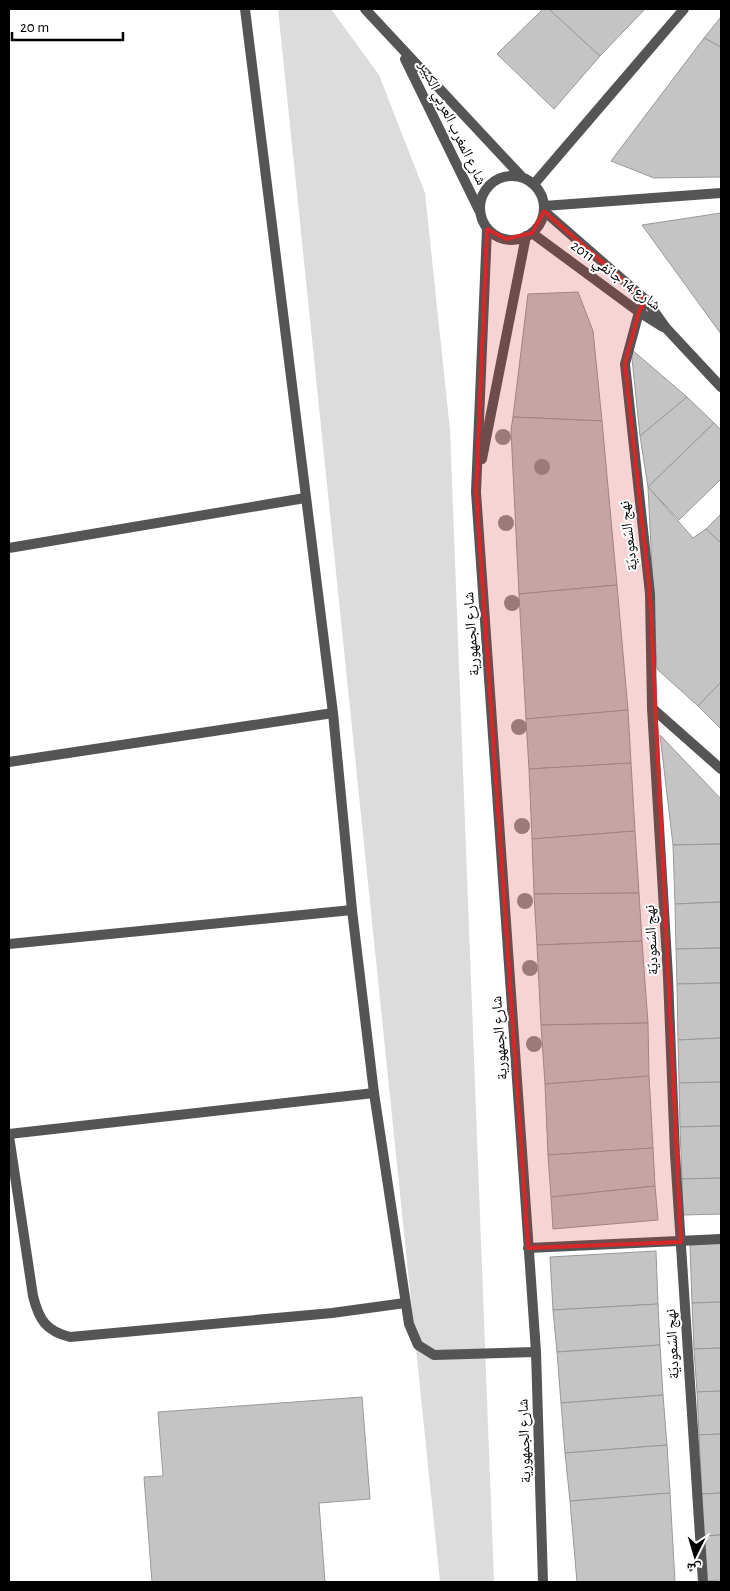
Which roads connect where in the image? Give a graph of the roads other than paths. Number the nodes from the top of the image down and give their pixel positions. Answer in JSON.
{"nodes":[{"id":1,"x":245,"y":9,"type":"edge"},
{"id":2,"x":365,"y":9,"type":"edge"},
{"id":3,"x":684,"y":9,"type":"edge"},
{"id":4,"x":400,"y":49,"type":"junction"},
{"id":5,"x":521,"y":176,"type":"junction"},
{"id":6,"x":534,"y":184,"type":"junction"},
{"id":7,"x":721,"y":193,"type":"edge"},
{"id":8,"x":544,"y":208,"type":"junction"},
{"id":9,"x":479,"y":211,"type":"junction"},
{"id":10,"x":487,"y":229,"type":"junction"},
{"id":11,"x":529,"y":234,"type":"junction"},
{"id":12,"x":646,"y":300,"type":"junction"},
{"id":13,"x":639,"y":312,"type":"junction"},
{"id":14,"x":666,"y":328,"type":"junction"},
{"id":15,"x":721,"y":387,"type":"edge"},
{"id":16,"x":476,"y":492,"type":"junction"},
{"id":17,"x":305,"y":498,"type":"junction"},
{"id":18,"x":9,"y":548,"type":"edge"},
{"id":19,"x":652,"y":708,"type":"junction"},
{"id":20,"x":334,"y":713,"type":"junction"},
{"id":21,"x":9,"y":762,"type":"edge"},
{"id":22,"x":721,"y":769,"type":"edge"},
{"id":23,"x":352,"y":910,"type":"junction"},
{"id":24,"x":9,"y":944,"type":"edge"},
{"id":25,"x":374,"y":1093,"type":"junction"},
{"id":26,"x":9,"y":1135,"type":"edge"},
{"id":27,"x":721,"y":1239,"type":"edge"},
{"id":28,"x":681,"y":1242,"type":"junction"},
{"id":29,"x":528,"y":1248,"type":"junction"},
{"id":30,"x":405,"y":1303,"type":"junction"},
{"id":31,"x":536,"y":1352,"type":"junction"},
{"id":32,"x":544,"y":1582,"type":"edge"},
{"id":33,"x":703,"y":1582,"type":"edge"}],
"edges":[{"from":1,"to":17,"type":"street"},
{"from":2,"to":4,"type":"street","name":"شارع المغرب العربي الكبير"},
{"from":3,"to":6,"type":"street"},
{"from":4,"to":5,"type":"street","name":"شارع المغرب العربي الكبير"},
{"from":4,"to":9,"type":"street","name":"شارع المغرب العربي الكبير"},
{"from":5,"to":6,"type":"street"},
{"from":5,"to":9,"type":"street"},
{"from":6,"to":8,"type":"street"},
{"from":7,"to":8,"type":"street"},
{"from":8,"to":11,"type":"street"},
{"from":8,"to":12,"type":"street","name":"شارع 14 جانفي 2011"},
{"from":9,"to":10,"type":"street"},
{"from":10,"to":11,"type":"street"},
{"from":10,"to":16,"type":"street","name":"شارع الجمهورية"},
{"from":11,"to":13,"type":"street","name":"شارع 14 جانفي 2011"},
{"from":11,"to":16,"type":"street","name":"شارع الجمهورية"},
{"from":12,"to":13,"type":"street","name":"نهج السّعوديّة"},
{"from":12,"to":14,"type":"street","name":"شارع 14 جانفي 2011"},
{"from":13,"to":14,"type":"street","name":"شارع 14 جانفي 2011"},
{"from":13,"to":19,"type":"street","name":"نهج السّعوديّة"},
{"from":14,"to":15,"type":"street"},
{"from":16,"to":29,"type":"street","name":"شارع الجمهورية"},
{"from":17,"to":18,"type":"street"},
{"from":17,"to":20,"type":"street"},
{"from":19,"to":22,"type":"street"},
{"from":19,"to":28,"type":"street","name":"نهج السّعوديّة"},
{"from":20,"to":21,"type":"street"},
{"from":20,"to":23,"type":"street"},
{"from":23,"to":24,"type":"street"},
{"from":23,"to":25,"type":"street"},
{"from":25,"to":26,"type":"street"},
{"from":25,"to":30,"type":"street"},
{"from":26,"to":30,"type":"street"},
{"from":27,"to":28,"type":"street"},
{"from":28,"to":29,"type":"street"},
{"from":28,"to":33,"type":"street","name":"نهج السّعوديّة"},
{"from":29,"to":31,"type":"street","name":"شارع الجمهورية"},
{"from":30,"to":31,"type":"street"},
{"from":31,"to":32,"type":"street","name":"شارع الجمهورية"}]}
